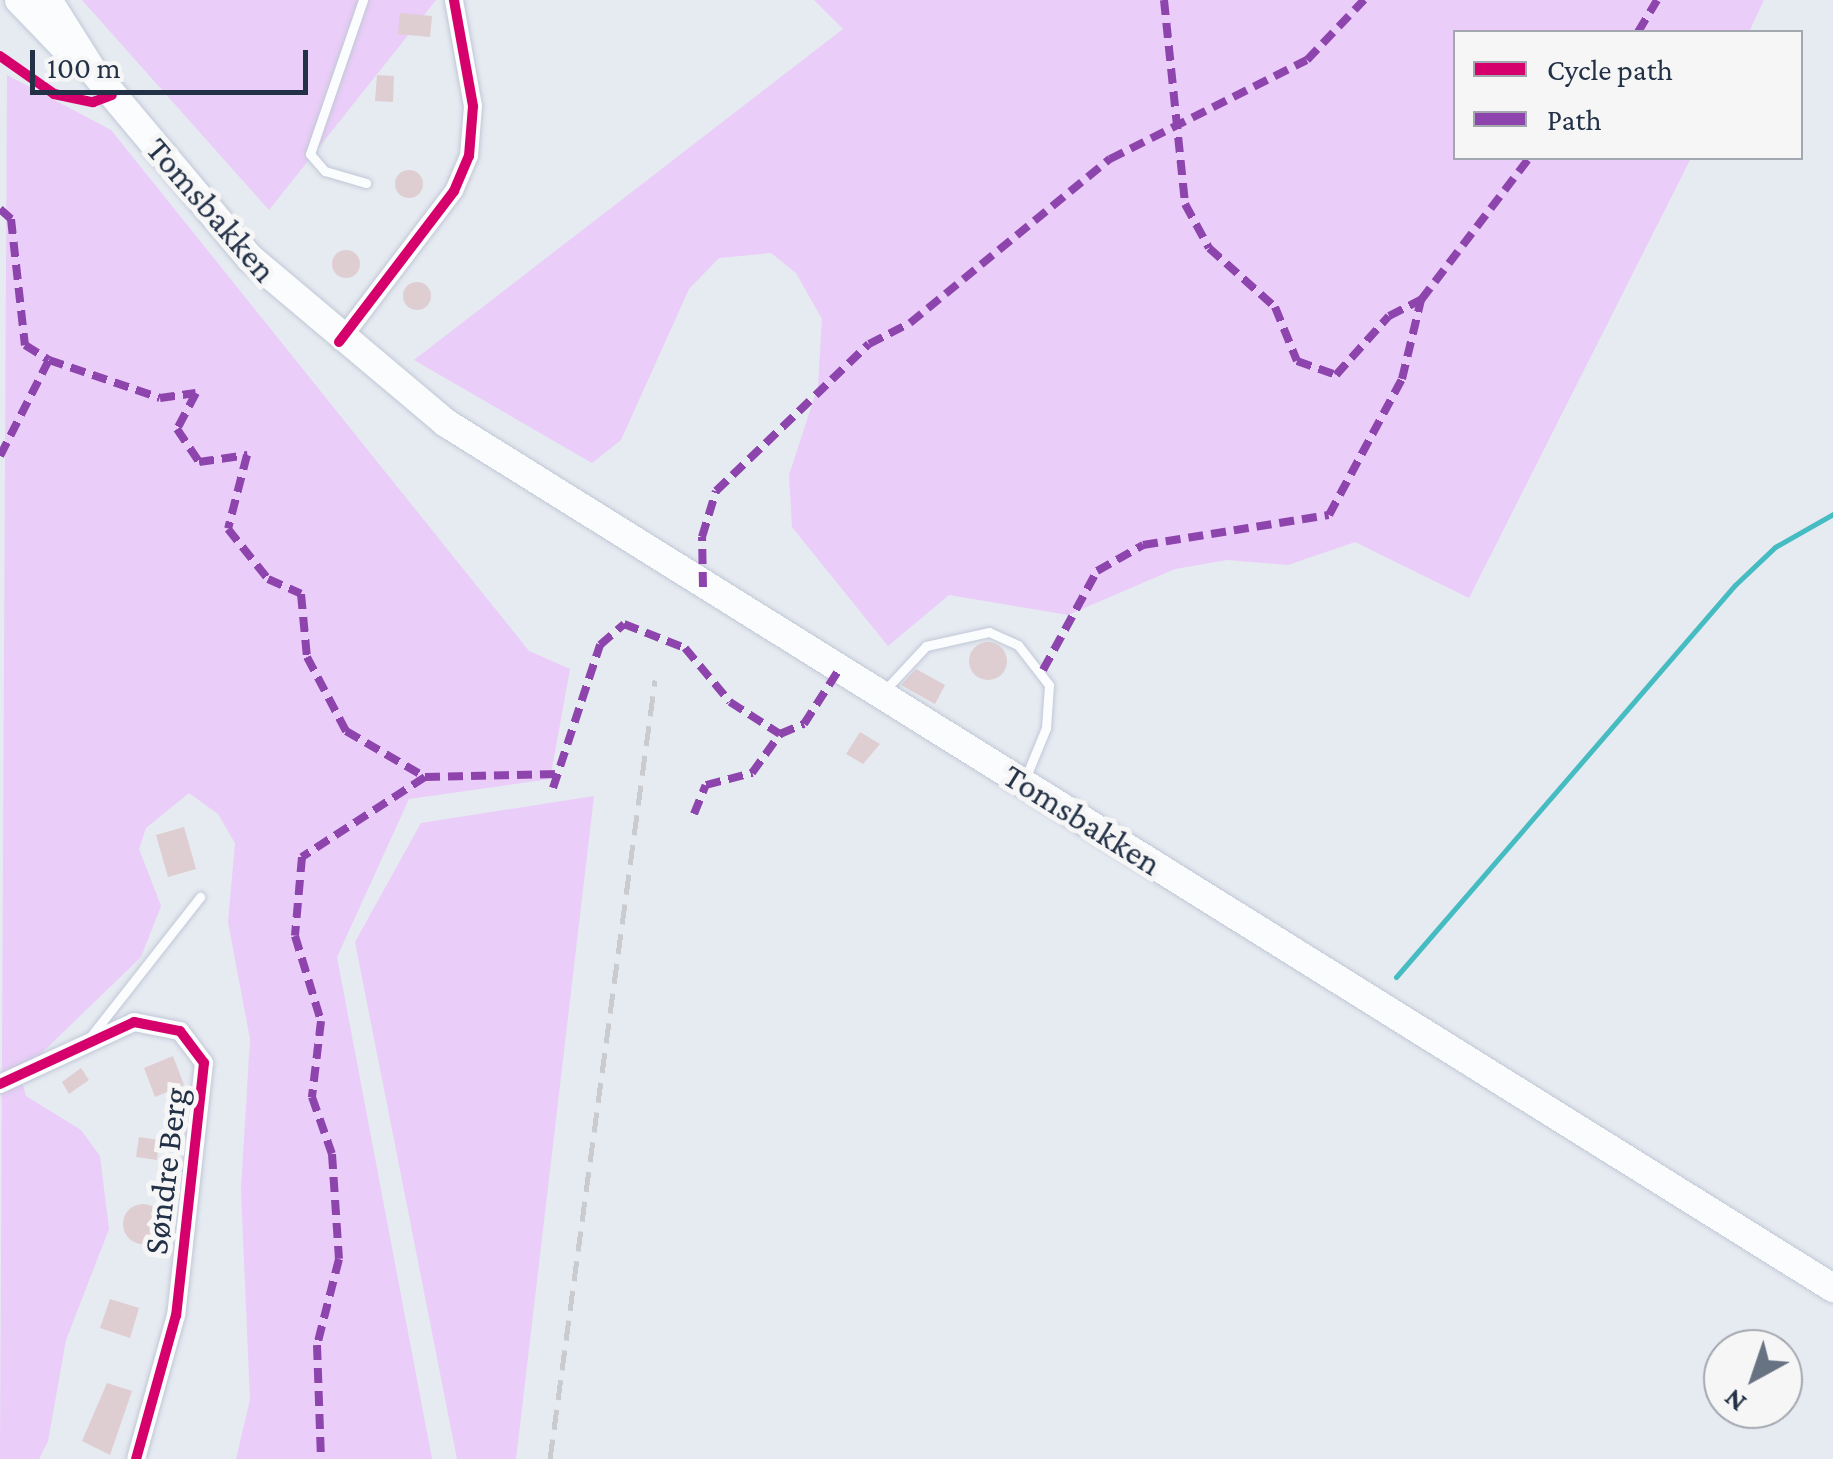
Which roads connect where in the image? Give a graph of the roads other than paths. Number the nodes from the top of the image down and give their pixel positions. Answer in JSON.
{"nodes":[{"id":1,"x":20,"y":0,"type":"edge"},
{"id":2,"x":48,"y":0,"type":"edge"},
{"id":3,"x":363,"y":0,"type":"edge"},
{"id":4,"x":454,"y":0,"type":"edge"},
{"id":5,"x":0,"y":1,"type":"edge"},
{"id":6,"x":92,"y":70,"type":"junction"},
{"id":7,"x":366,"y":183,"type":"dead end"},
{"id":8,"x":340,"y":342,"type":"junction"},
{"id":9,"x":881,"y":697,"type":"junction"},
{"id":10,"x":1023,"y":784,"type":"junction"},
{"id":11,"x":200,"y":896,"type":"dead end"},
{"id":12,"x":91,"y":1036,"type":"junction"},
{"id":13,"x":0,"y":1084,"type":"edge"},
{"id":14,"x":1833,"y":1288,"type":"edge"},
{"id":15,"x":136,"y":1459,"type":"edge"}],
"edges":[{"from":1,"to":5,"type":"main road"},
{"from":1,"to":6,"type":"main road","name":"Tomsbakken"},
{"from":2,"to":6,"type":"main road","name":"Tomsbakken"},
{"from":3,"to":7,"type":"lane"},
{"from":4,"to":8,"type":"street"},
{"from":6,"to":8,"type":"main road","name":"Tomsbakken"},
{"from":8,"to":9,"type":"main road","name":"Tomsbakken"},
{"from":9,"to":10,"type":"main road","name":"Tomsbakken"},
{"from":9,"to":10,"type":"lane"},
{"from":10,"to":14,"type":"main road","name":"Tomsbakken"},
{"from":11,"to":12,"type":"lane"},
{"from":12,"to":13,"type":"street","name":"Søndre Berg"},
{"from":12,"to":15,"type":"street","name":"Søndre Berg"}]}
